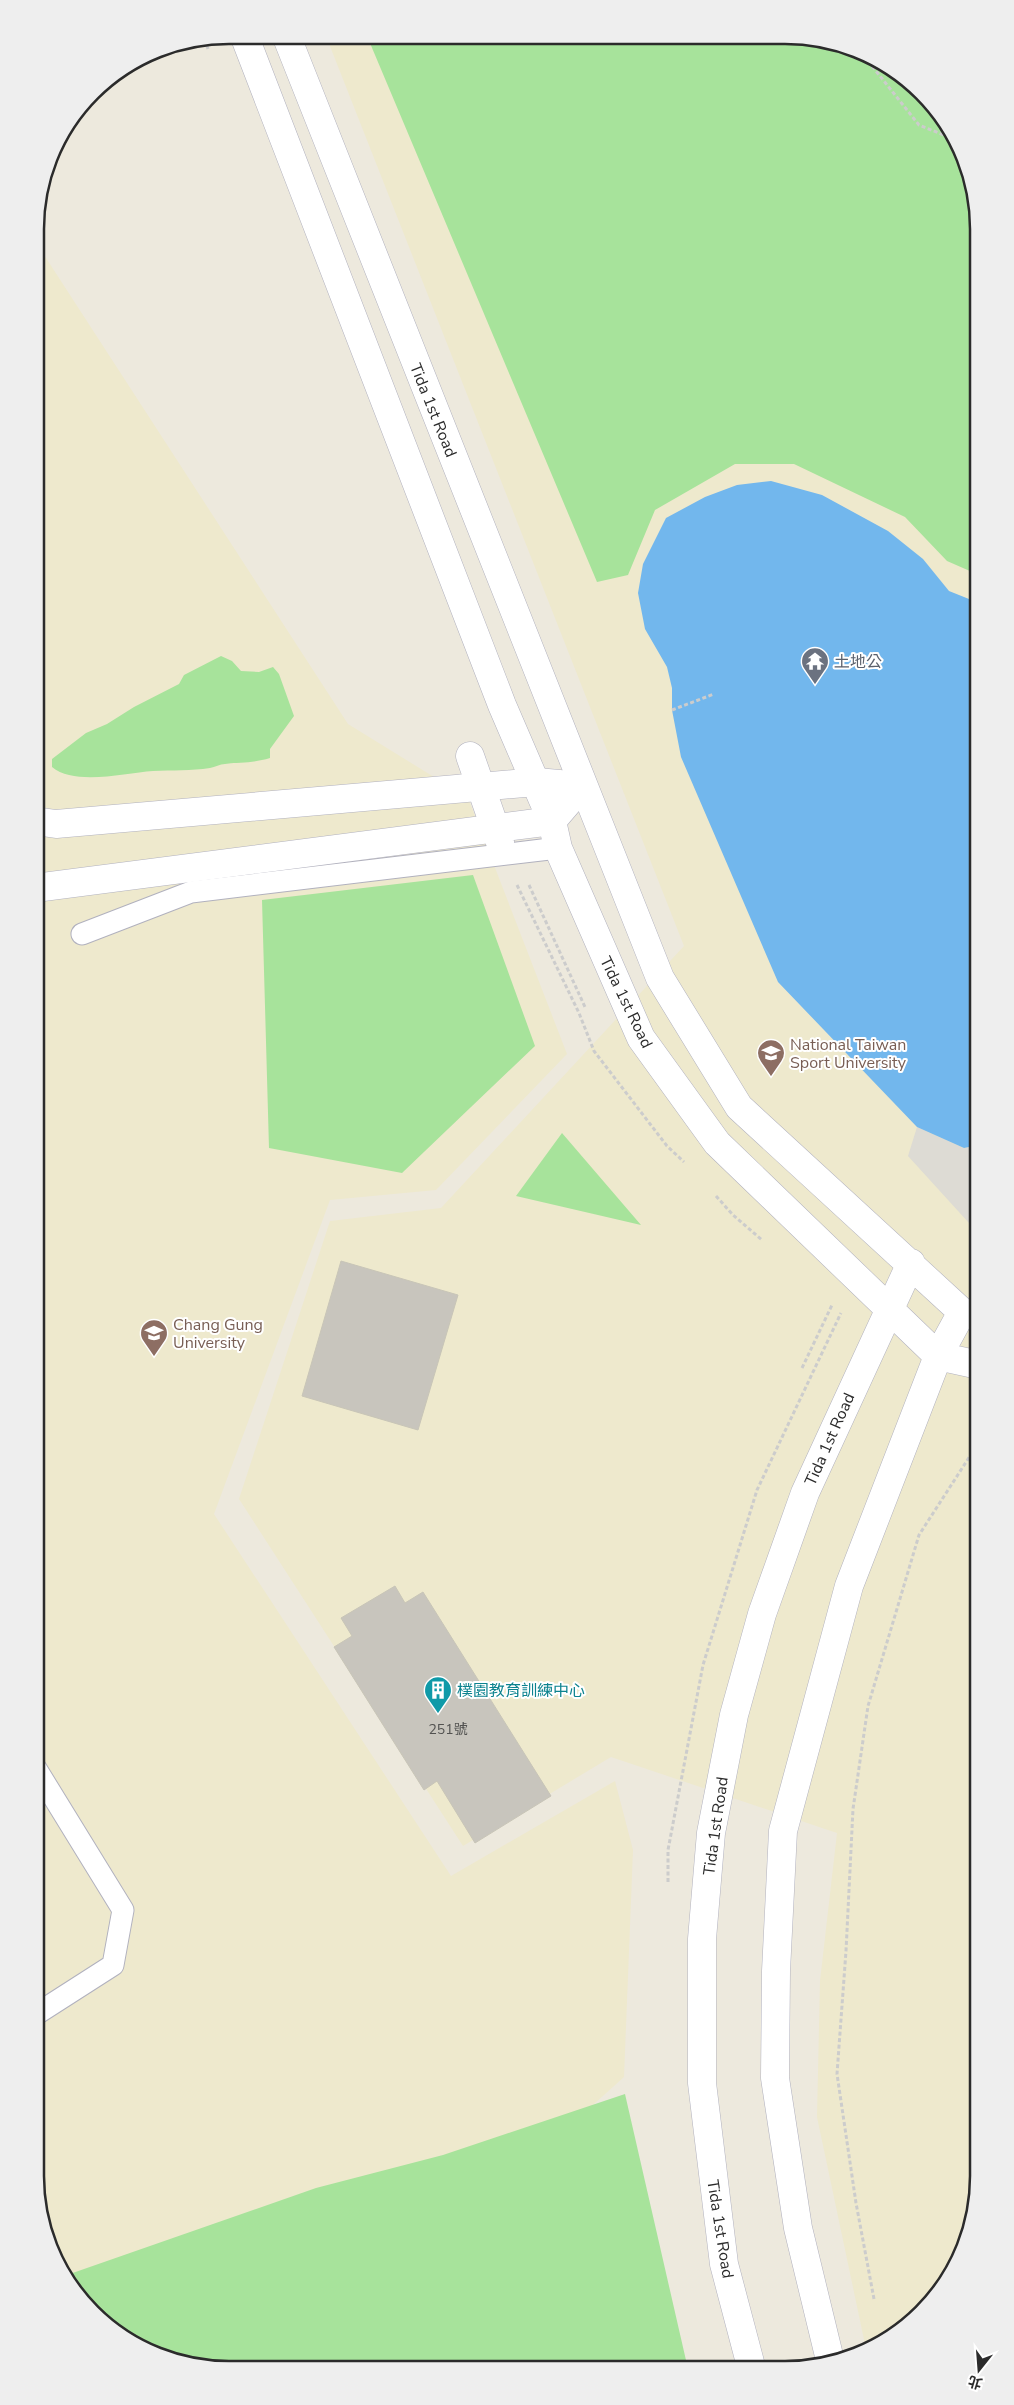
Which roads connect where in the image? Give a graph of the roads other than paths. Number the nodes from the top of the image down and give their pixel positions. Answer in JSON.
{"nodes":[{"id":1,"x":247,"y":44,"type":"edge"},
{"id":2,"x":290,"y":44,"type":"edge"},
{"id":3,"x":470,"y":756,"type":"dead end"},
{"id":4,"x":536,"y":782,"type":"junction"},
{"id":5,"x":582,"y":786,"type":"junction"},
{"id":6,"x":552,"y":821,"type":"junction"},
{"id":7,"x":44,"y":822,"type":"edge"},
{"id":8,"x":508,"y":847,"type":"junction"},
{"id":9,"x":558,"y":848,"type":"junction"},
{"id":10,"x":44,"y":887,"type":"edge"},
{"id":11,"x":82,"y":934,"type":"dead end"},
{"id":12,"x":911,"y":1263,"type":"junction"},
{"id":13,"x":888,"y":1308,"type":"junction"},
{"id":14,"x":970,"y":1314,"type":"edge"},
{"id":15,"x":938,"y":1356,"type":"junction"},
{"id":16,"x":970,"y":1364,"type":"edge"},
{"id":17,"x":44,"y":1781,"type":"edge"},
{"id":18,"x":44,"y":2009,"type":"edge"},
{"id":19,"x":829,"y":2356,"type":"edge"},
{"id":20,"x":750,"y":2361,"type":"edge"}],
"edges":[{"from":1,"to":4,"type":"street","name":"Tida 1st Road"},
{"from":2,"to":5,"type":"street","name":"Tida 1st Road"},
{"from":3,"to":8,"type":"street"},
{"from":4,"to":5,"type":"street"},
{"from":4,"to":6,"type":"street","name":"Tida 1st Road"},
{"from":4,"to":7,"type":"street"},
{"from":5,"to":6,"type":"street"},
{"from":5,"to":12,"type":"street","name":"Tida 1st Road"},
{"from":6,"to":9,"type":"street","name":"Tida 1st Road"},
{"from":6,"to":10,"type":"street"},
{"from":8,"to":9,"type":"lane"},
{"from":8,"to":11,"type":"lane"},
{"from":9,"to":13,"type":"street","name":"Tida 1st Road"},
{"from":12,"to":13,"type":"street","name":"Tida 1st Road"},
{"from":12,"to":14,"type":"street","name":"Tida 1st Road"},
{"from":13,"to":15,"type":"street","name":"Tida 1st Road"},
{"from":13,"to":20,"type":"street","name":"Tida 1st Road"},
{"from":14,"to":15,"type":"street","name":"Tida 1st Road"},
{"from":15,"to":16,"type":"street"},
{"from":15,"to":19,"type":"street","name":"Tida 1st Road"},
{"from":17,"to":18,"type":"lane"}]}
